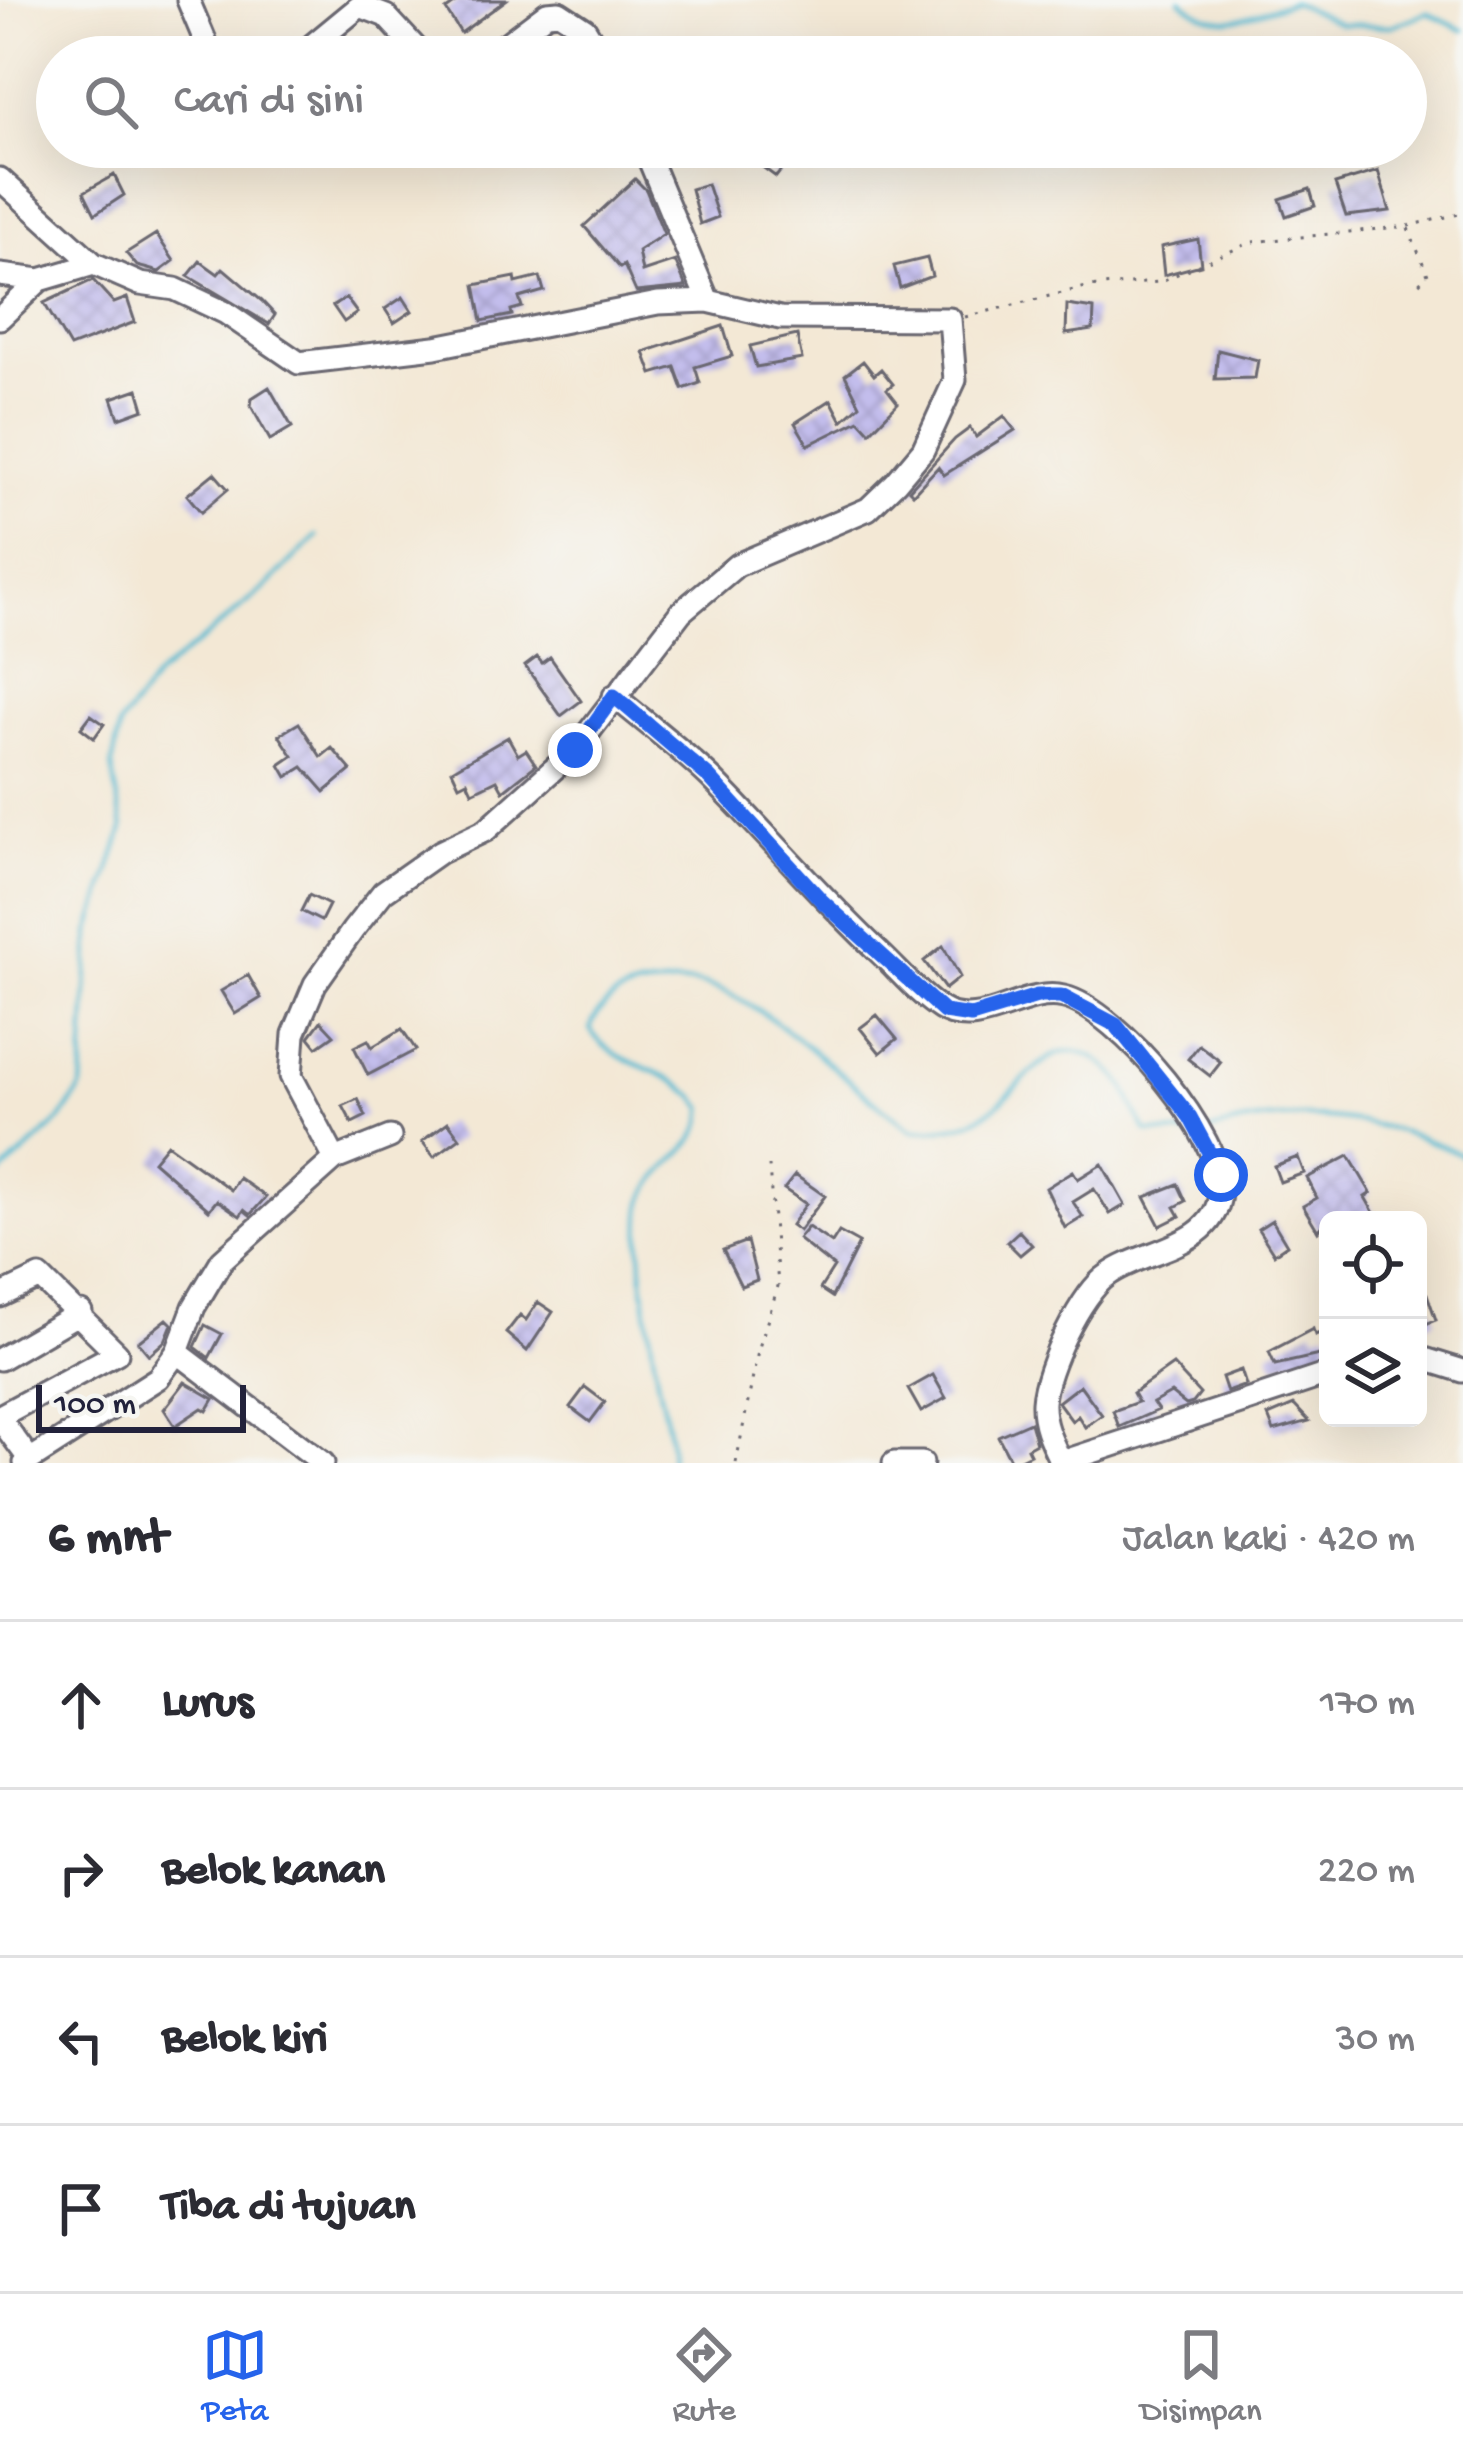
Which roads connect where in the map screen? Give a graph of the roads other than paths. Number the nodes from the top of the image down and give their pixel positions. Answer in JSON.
{"nodes":[{"id":1,"x":188,"y":0,"type":"edge"},
{"id":2,"x":199,"y":36,"type":"edge"},
{"id":3,"x":324,"y":36,"type":"edge"},
{"id":4,"x":405,"y":36,"type":"edge"},
{"id":5,"x":517,"y":36,"type":"edge"},
{"id":6,"x":589,"y":36,"type":"edge"},
{"id":7,"x":653,"y":168,"type":"edge"},
{"id":8,"x":0,"y":179,"type":"edge"},
{"id":9,"x":94,"y":264,"type":"junction"},
{"id":10,"x":0,"y":275,"type":"edge"},
{"id":11,"x":40,"y":280,"type":"junction"},
{"id":12,"x":708,"y":301,"type":"junction"},
{"id":13,"x":0,"y":318,"type":"edge"},
{"id":14,"x":614,"y":696,"type":"junction"},
{"id":15,"x":391,"y":1137,"type":"dead end"},
{"id":16,"x":334,"y":1159,"type":"junction"},
{"id":17,"x":11,"y":1282,"type":"edge"},
{"id":18,"x":0,"y":1296,"type":"edge"},
{"id":19,"x":81,"y":1312,"type":"junction"},
{"id":20,"x":177,"y":1352,"type":"junction"},
{"id":21,"x":0,"y":1359,"type":"edge"},
{"id":22,"x":1427,"y":1360,"type":"edge"},
{"id":23,"x":1463,"y":1371,"type":"edge"},
{"id":24,"x":1319,"y":1377,"type":"edge"},
{"id":25,"x":0,"y":1418,"type":"edge"},
{"id":26,"x":27,"y":1461,"type":"edge"},
{"id":27,"x":323,"y":1463,"type":"edge"},
{"id":28,"x":894,"y":1463,"type":"edge"},
{"id":29,"x":922,"y":1463,"type":"edge"},
{"id":30,"x":1060,"y":1463,"type":"edge"}],
"edges":[{"from":1,"to":2,"type":"street"},
{"from":3,"to":4,"type":"street"},
{"from":5,"to":6,"type":"street"},
{"from":7,"to":12,"type":"street"},
{"from":8,"to":9,"type":"street"},
{"from":9,"to":11,"type":"street"},
{"from":9,"to":12,"type":"street"},
{"from":10,"to":11,"type":"street"},
{"from":11,"to":13,"type":"street"},
{"from":12,"to":14,"type":"street"},
{"from":14,"to":16,"type":"street"},
{"from":14,"to":30,"type":"street"},
{"from":15,"to":16,"type":"street"},
{"from":16,"to":20,"type":"street"},
{"from":17,"to":18,"type":"street"},
{"from":17,"to":19,"type":"street"},
{"from":19,"to":21,"type":"street"},
{"from":19,"to":25,"type":"street"},
{"from":20,"to":26,"type":"street"},
{"from":20,"to":27,"type":"street"},
{"from":22,"to":23,"type":"street"},
{"from":24,"to":30,"type":"street"},
{"from":25,"to":26,"type":"street"},
{"from":28,"to":29,"type":"street"}]}
